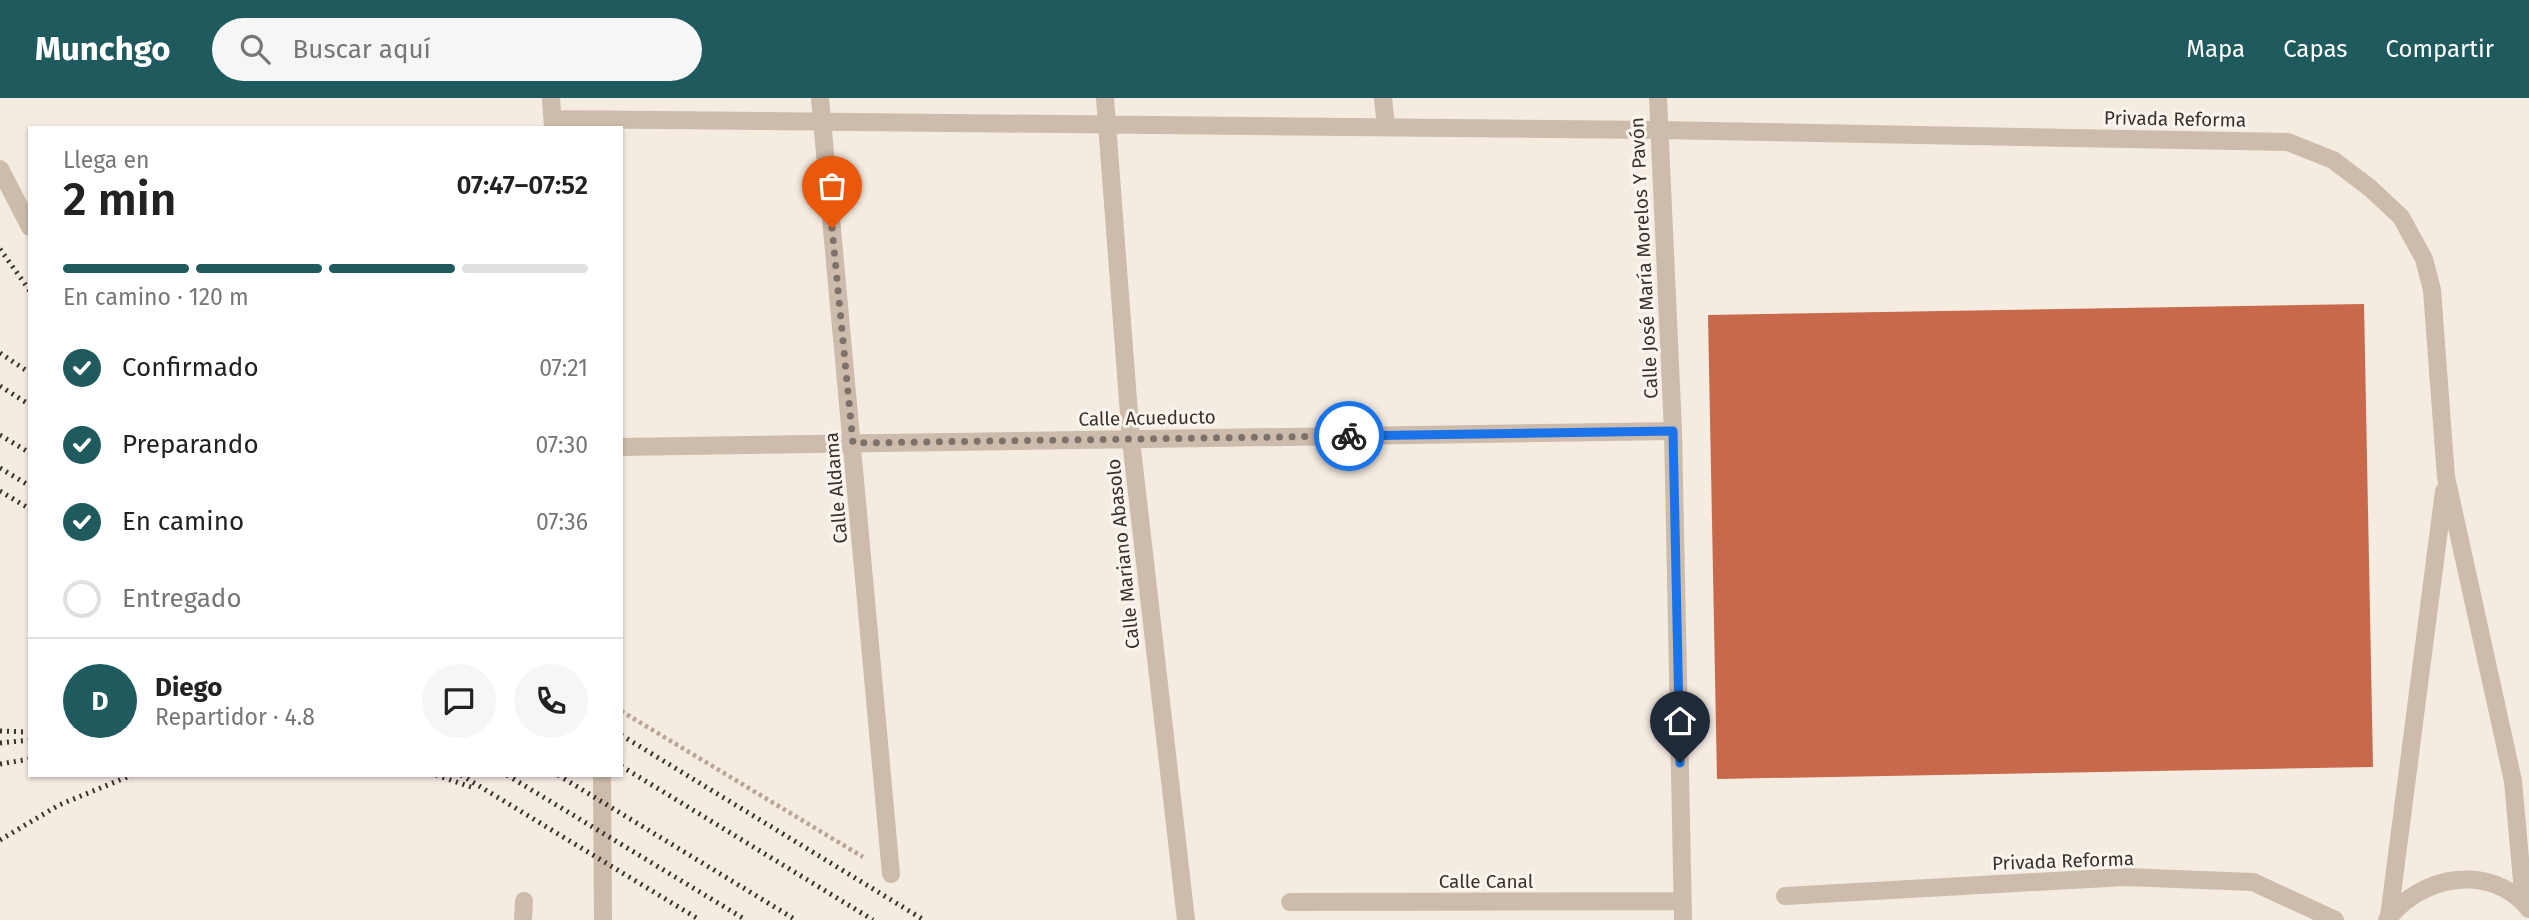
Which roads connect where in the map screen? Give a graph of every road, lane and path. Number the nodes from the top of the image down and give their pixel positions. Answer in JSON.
{"nodes":[{"id":1,"x":551,"y":98,"type":"edge"},
{"id":2,"x":820,"y":98,"type":"edge"},
{"id":3,"x":1105,"y":98,"type":"edge"},
{"id":4,"x":1384,"y":98,"type":"edge"},
{"id":5,"x":1658,"y":98,"type":"edge"},
{"id":6,"x":822,"y":121,"type":"junction"},
{"id":7,"x":553,"y":123,"type":"edge"},
{"id":8,"x":1107,"y":124,"type":"junction"},
{"id":9,"x":1386,"y":127,"type":"junction"},
{"id":10,"x":1657,"y":130,"type":"junction"},
{"id":11,"x":0,"y":169,"type":"edge"},
{"id":12,"x":28,"y":223,"type":"edge"},
{"id":13,"x":1673,"y":431,"type":"junction"},
{"id":14,"x":1131,"y":440,"type":"junction"},
{"id":15,"x":853,"y":443,"type":"junction"},
{"id":16,"x":623,"y":447,"type":"edge"},
{"id":17,"x":2446,"y":477,"type":"junction"},
{"id":18,"x":623,"y":712,"type":"edge"},
{"id":19,"x":602,"y":777,"type":"edge"},
{"id":20,"x":2514,"y":781,"type":"junction"},
{"id":21,"x":2529,"y":829,"type":"edge"},
{"id":22,"x":891,"y":874,"type":"joint"},
{"id":23,"x":1784,"y":896,"type":"dead end"},
{"id":24,"x":524,"y":901,"type":"dead end"},
{"id":25,"x":1682,"y":901,"type":"junction"},
{"id":26,"x":1290,"y":902,"type":"dead end"},
{"id":27,"x":2527,"y":906,"type":"edge"},
{"id":28,"x":2388,"y":919,"type":"edge"},
{"id":29,"x":523,"y":920,"type":"edge"},
{"id":30,"x":603,"y":920,"type":"edge"},
{"id":31,"x":1186,"y":920,"type":"edge"},
{"id":32,"x":1683,"y":920,"type":"edge"},
{"id":33,"x":2335,"y":920,"type":"edge"}],
"edges":[{"from":1,"to":7,"type":"street"},
{"from":2,"to":6,"type":"street","name":"Calle Aldama"},
{"from":3,"to":8,"type":"street","name":"Calle Mariano Abasolo"},
{"from":4,"to":9,"type":"street"},
{"from":5,"to":10,"type":"street","name":"Calle José María Morelos Y Pavón"},
{"from":6,"to":7,"type":"street","name":"Privada Reforma"},
{"from":6,"to":8,"type":"street","name":"Privada Reforma"},
{"from":6,"to":15,"type":"street","name":"Calle Aldama"},
{"from":8,"to":9,"type":"street","name":"Privada Reforma"},
{"from":8,"to":14,"type":"street","name":"Calle Mariano Abasolo"},
{"from":9,"to":10,"type":"street","name":"Privada Reforma"},
{"from":10,"to":13,"type":"street","name":"Calle José María Morelos Y Pavón"},
{"from":10,"to":17,"type":"street","name":"Privada Reforma"},
{"from":11,"to":12,"type":"street"},
{"from":13,"to":14,"type":"street","name":"Calle Acueducto"},
{"from":13,"to":25,"type":"street","name":"Calle José María Morelos Y Pavón"},
{"from":14,"to":15,"type":"street","name":"Calle Acueducto"},
{"from":14,"to":31,"type":"street","name":"Calle Mariano Abasolo"},
{"from":15,"to":16,"type":"street","name":"Calle Acueducto"},
{"from":15,"to":22,"type":"street","name":"Calle Aldama"},
{"from":17,"to":20,"type":"street","name":"Privada Reforma"},
{"from":17,"to":28,"type":"street","name":"Privada Reforma"},
{"from":18,"to":22,"type":"path"},
{"from":19,"to":30,"type":"street"},
{"from":20,"to":21,"type":"street","name":"Privada Reforma"},
{"from":20,"to":27,"type":"street","name":"Privada Reforma"},
{"from":23,"to":33,"type":"street","name":"Privada Reforma"},
{"from":24,"to":29,"type":"street"},
{"from":25,"to":26,"type":"street","name":"Calle Canal"},
{"from":25,"to":32,"type":"street","name":"Calle José María Morelos Y Pavón"},
{"from":27,"to":28,"type":"street","name":"Privada Reforma"}]}
